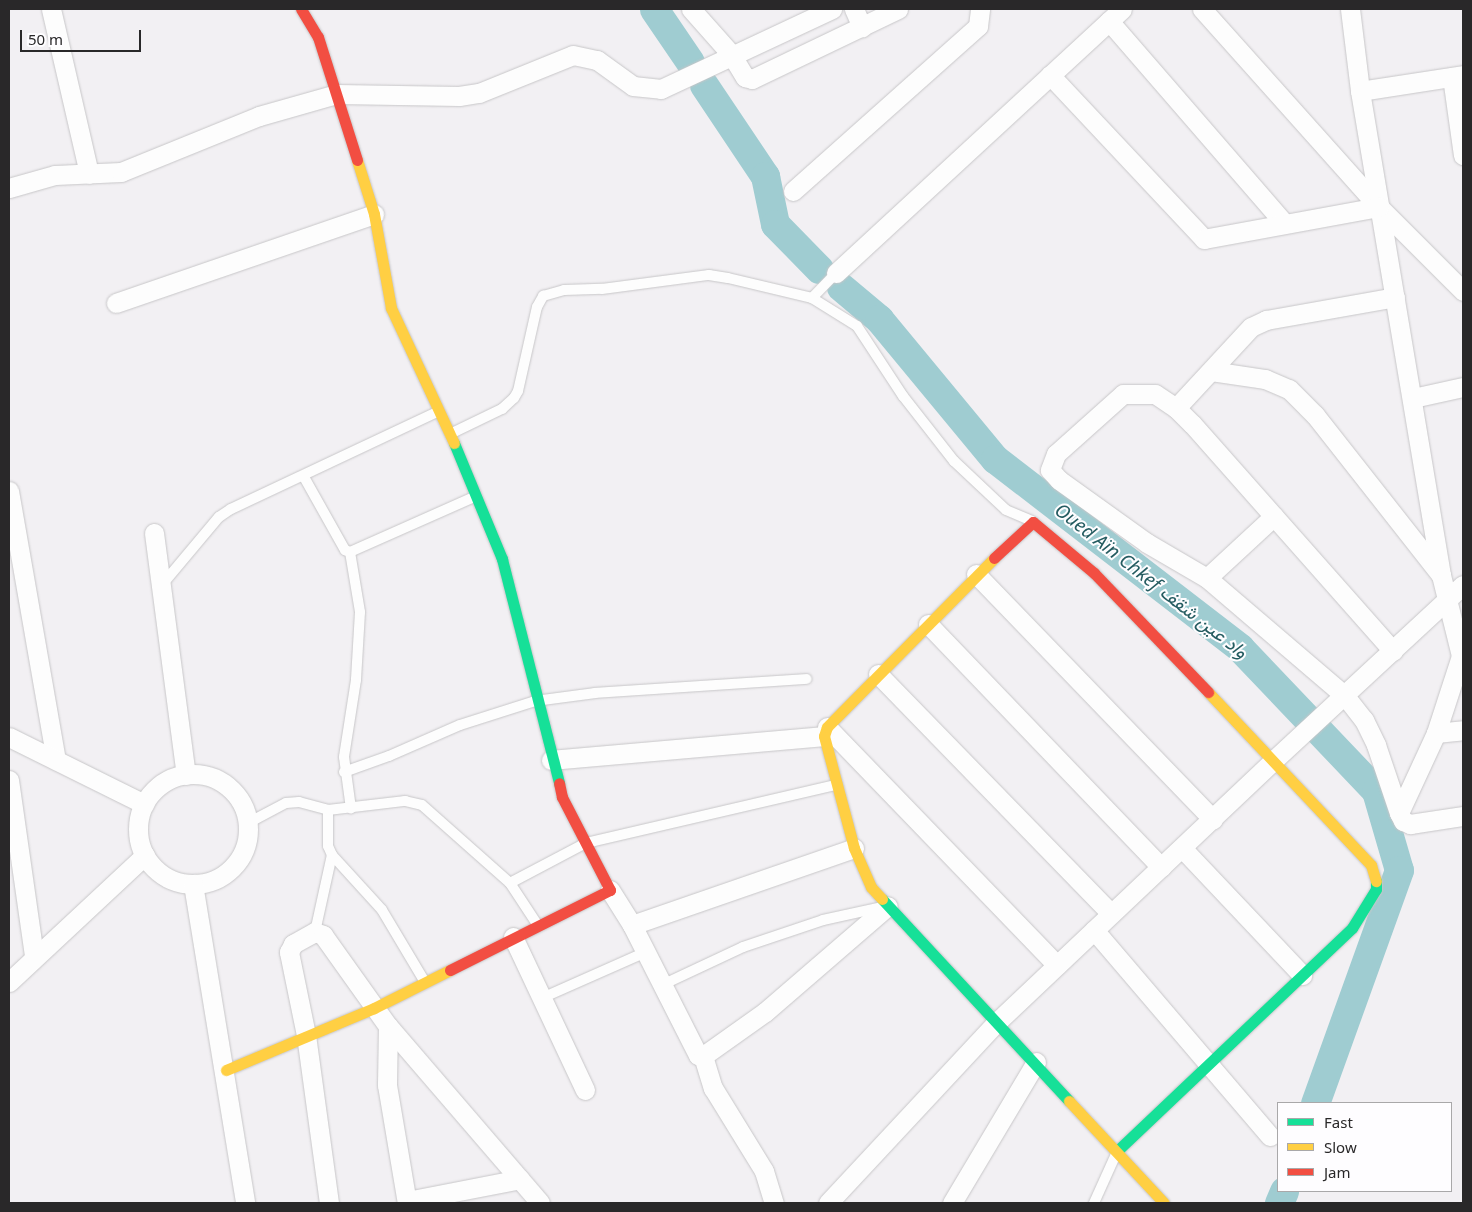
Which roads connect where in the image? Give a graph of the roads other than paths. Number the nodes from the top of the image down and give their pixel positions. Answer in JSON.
{"nodes":[{"id":1,"x":51,"y":9,"type":"edge"},
{"id":2,"x":301,"y":9,"type":"edge"},
{"id":3,"x":690,"y":9,"type":"edge"},
{"id":4,"x":832,"y":9,"type":"edge"},
{"id":5,"x":854,"y":9,"type":"edge"},
{"id":6,"x":898,"y":9,"type":"edge"},
{"id":7,"x":980,"y":9,"type":"edge"},
{"id":8,"x":1202,"y":9,"type":"edge"},
{"id":9,"x":1351,"y":9,"type":"edge"},
{"id":10,"x":1115,"y":15,"type":"edge"},
{"id":11,"x":862,"y":27,"type":"junction"},
{"id":12,"x":731,"y":54,"type":"junction"},
{"id":13,"x":1050,"y":75,"type":"junction"},
{"id":14,"x":1457,"y":76,"type":"edge"},
{"id":15,"x":1360,"y":91,"type":"junction"},
{"id":16,"x":337,"y":94,"type":"junction"},
{"id":17,"x":1463,"y":155,"type":"edge"},
{"id":18,"x":89,"y":174,"type":"junction"},
{"id":19,"x":9,"y":188,"type":"edge"},
{"id":20,"x":793,"y":191,"type":"dead end"},
{"id":21,"x":1379,"y":207,"type":"junction"},
{"id":22,"x":374,"y":214,"type":"junction"},
{"id":23,"x":1283,"y":222,"type":"junction"},
{"id":24,"x":836,"y":273,"type":"joint"},
{"id":25,"x":1460,"y":281,"type":"edge"},
{"id":26,"x":1395,"y":297,"type":"junction"},
{"id":27,"x":812,"y":298,"type":"junction"},
{"id":28,"x":116,"y":303,"type":"dead end"},
{"id":29,"x":1211,"y":371,"type":"junction"},
{"id":30,"x":1463,"y":387,"type":"edge"},
{"id":31,"x":1413,"y":398,"type":"junction"},
{"id":32,"x":1176,"y":408,"type":"junction"},
{"id":33,"x":437,"y":412,"type":"junction"},
{"id":34,"x":450,"y":434,"type":"junction"},
{"id":35,"x":304,"y":477,"type":"junction"},
{"id":36,"x":9,"y":491,"type":"edge"},
{"id":37,"x":477,"y":495,"type":"junction"},
{"id":38,"x":1274,"y":516,"type":"junction"},
{"id":39,"x":1032,"y":522,"type":"junction"},
{"id":40,"x":154,"y":533,"type":"dead end"},
{"id":41,"x":350,"y":552,"type":"junction"},
{"id":42,"x":976,"y":574,"type":"junction"},
{"id":43,"x":1442,"y":575,"type":"junction"},
{"id":44,"x":1206,"y":578,"type":"junction"},
{"id":45,"x":1463,"y":585,"type":"edge"},
{"id":46,"x":161,"y":586,"type":"junction"},
{"id":47,"x":1448,"y":600,"type":"junction"},
{"id":48,"x":928,"y":624,"type":"junction"},
{"id":49,"x":1393,"y":651,"type":"junction"},
{"id":50,"x":1462,"y":656,"type":"edge"},
{"id":51,"x":878,"y":674,"type":"junction"},
{"id":52,"x":807,"y":679,"type":"dead end"},
{"id":53,"x":1345,"y":696,"type":"junction"},
{"id":54,"x":535,"y":701,"type":"junction"},
{"id":55,"x":1463,"y":730,"type":"edge"},
{"id":56,"x":826,"y":732,"type":"junction"},
{"id":57,"x":1436,"y":733,"type":"junction"},
{"id":58,"x":9,"y":737,"type":"edge"},
{"id":59,"x":56,"y":760,"type":"junction"},
{"id":60,"x":551,"y":760,"type":"junction"},
{"id":61,"x":1274,"y":760,"type":"junction"},
{"id":62,"x":344,"y":772,"type":"junction"},
{"id":63,"x":186,"y":775,"type":"junction"},
{"id":64,"x":9,"y":780,"type":"edge"},
{"id":65,"x":834,"y":785,"type":"junction"},
{"id":66,"x":144,"y":804,"type":"junction"},
{"id":67,"x":351,"y":809,"type":"junction"},
{"id":68,"x":328,"y":810,"type":"junction"},
{"id":69,"x":1399,"y":813,"type":"junction"},
{"id":70,"x":1463,"y":816,"type":"edge"},
{"id":71,"x":1212,"y":819,"type":"junction"},
{"id":72,"x":248,"y":822,"type":"junction"},
{"id":73,"x":586,"y":843,"type":"junction"},
{"id":74,"x":854,"y":848,"type":"junction"},
{"id":75,"x":1182,"y":848,"type":"junction"},
{"id":76,"x":145,"y":855,"type":"junction"},
{"id":77,"x":332,"y":855,"type":"junction"},
{"id":78,"x":1161,"y":867,"type":"junction"},
{"id":79,"x":510,"y":883,"type":"junction"},
{"id":80,"x":193,"y":884,"type":"junction"},
{"id":81,"x":610,"y":890,"type":"junction"},
{"id":82,"x":888,"y":906,"type":"junction"},
{"id":83,"x":1111,"y":914,"type":"junction"},
{"id":84,"x":538,"y":925,"type":"junction"},
{"id":85,"x":632,"y":925,"type":"junction"},
{"id":86,"x":1094,"y":930,"type":"junction"},
{"id":87,"x":314,"y":932,"type":"junction"},
{"id":88,"x":513,"y":937,"type":"junction"},
{"id":89,"x":646,"y":952,"type":"junction"},
{"id":90,"x":34,"y":955,"type":"junction"},
{"id":91,"x":1057,"y":965,"type":"junction"},
{"id":92,"x":1302,"y":975,"type":"junction"},
{"id":93,"x":9,"y":982,"type":"edge"},
{"id":94,"x":425,"y":982,"type":"junction"},
{"id":95,"x":662,"y":985,"type":"junction"},
{"id":96,"x":542,"y":998,"type":"junction"},
{"id":97,"x":374,"y":1008,"type":"junction"},
{"id":98,"x":998,"y":1021,"type":"junction"},
{"id":99,"x":388,"y":1026,"type":"junction"},
{"id":100,"x":306,"y":1035,"type":"junction"},
{"id":101,"x":703,"y":1056,"type":"junction"},
{"id":102,"x":1036,"y":1062,"type":"junction"},
{"id":103,"x":1208,"y":1065,"type":"junction"},
{"id":104,"x":226,"y":1070,"type":"junction"},
{"id":105,"x":585,"y":1090,"type":"dead end"},
{"id":106,"x":1270,"y":1136,"type":"dead end"},
{"id":107,"x":1118,"y":1150,"type":"junction"},
{"id":108,"x":520,"y":1179,"type":"junction"},
{"id":109,"x":834,"y":1201,"type":"edge"},
{"id":110,"x":407,"y":1202,"type":"edge"},
{"id":111,"x":245,"y":1203,"type":"edge"},
{"id":112,"x":329,"y":1203,"type":"edge"},
{"id":113,"x":540,"y":1203,"type":"edge"},
{"id":114,"x":774,"y":1203,"type":"edge"},
{"id":115,"x":952,"y":1203,"type":"edge"},
{"id":116,"x":1094,"y":1203,"type":"edge"},
{"id":117,"x":1164,"y":1203,"type":"edge"}],
"edges":[{"from":1,"to":18,"type":"street"},
{"from":2,"to":16,"type":"street"},
{"from":3,"to":12,"type":"street"},
{"from":4,"to":12,"type":"street"},
{"from":5,"to":11,"type":"street"},
{"from":6,"to":11,"type":"street"},
{"from":7,"to":20,"type":"street"},
{"from":8,"to":21,"type":"street"},
{"from":9,"to":15,"type":"street"},
{"from":10,"to":13,"type":"street"},
{"from":10,"to":23,"type":"street"},
{"from":11,"to":12,"type":"street"},
{"from":12,"to":16,"type":"street"},
{"from":13,"to":23,"type":"street"},
{"from":13,"to":24,"type":"street"},
{"from":14,"to":15,"type":"street"},
{"from":14,"to":17,"type":"street"},
{"from":15,"to":21,"type":"street"},
{"from":16,"to":18,"type":"street"},
{"from":16,"to":22,"type":"street"},
{"from":18,"to":19,"type":"street"},
{"from":21,"to":23,"type":"street"},
{"from":21,"to":25,"type":"street"},
{"from":21,"to":26,"type":"street"},
{"from":22,"to":28,"type":"street"},
{"from":22,"to":33,"type":"street"},
{"from":24,"to":27,"type":"lane"},
{"from":26,"to":29,"type":"street"},
{"from":26,"to":31,"type":"street"},
{"from":27,"to":34,"type":"lane"},
{"from":27,"to":39,"type":"lane"},
{"from":29,"to":32,"type":"street"},
{"from":29,"to":43,"type":"street"},
{"from":30,"to":31,"type":"street"},
{"from":31,"to":43,"type":"street"},
{"from":32,"to":38,"type":"street"},
{"from":32,"to":44,"type":"street"},
{"from":33,"to":34,"type":"street"},
{"from":33,"to":35,"type":"lane"},
{"from":34,"to":37,"type":"street"},
{"from":35,"to":41,"type":"lane"},
{"from":35,"to":46,"type":"lane"},
{"from":36,"to":59,"type":"street"},
{"from":37,"to":41,"type":"lane"},
{"from":37,"to":54,"type":"street"},
{"from":38,"to":44,"type":"street"},
{"from":38,"to":49,"type":"street"},
{"from":39,"to":42,"type":"street"},
{"from":39,"to":61,"type":"street"},
{"from":40,"to":46,"type":"street"},
{"from":41,"to":62,"type":"lane"},
{"from":42,"to":48,"type":"street"},
{"from":42,"to":71,"type":"street"},
{"from":43,"to":47,"type":"street"},
{"from":44,"to":53,"type":"street"},
{"from":45,"to":47,"type":"street"},
{"from":46,"to":63,"type":"street"},
{"from":47,"to":49,"type":"street"},
{"from":47,"to":50,"type":"street"},
{"from":48,"to":51,"type":"street"},
{"from":48,"to":78,"type":"street"},
{"from":49,"to":53,"type":"street"},
{"from":50,"to":57,"type":"street"},
{"from":51,"to":56,"type":"street"},
{"from":51,"to":83,"type":"street"},
{"from":52,"to":54,"type":"lane"},
{"from":53,"to":61,"type":"street"},
{"from":53,"to":69,"type":"street"},
{"from":54,"to":60,"type":"street"},
{"from":54,"to":62,"type":"lane"},
{"from":55,"to":57,"type":"street"},
{"from":56,"to":60,"type":"street"},
{"from":56,"to":65,"type":"street"},
{"from":56,"to":91,"type":"street"},
{"from":57,"to":69,"type":"street"},
{"from":58,"to":59,"type":"street"},
{"from":59,"to":66,"type":"street"},
{"from":60,"to":73,"type":"street"},
{"from":61,"to":71,"type":"street"},
{"from":61,"to":92,"type":"street"},
{"from":62,"to":67,"type":"lane"},
{"from":63,"to":66,"type":"street"},
{"from":63,"to":72,"type":"street"},
{"from":64,"to":90,"type":"street"},
{"from":65,"to":73,"type":"lane"},
{"from":65,"to":74,"type":"street"},
{"from":66,"to":76,"type":"street"},
{"from":67,"to":68,"type":"lane"},
{"from":67,"to":79,"type":"lane"},
{"from":68,"to":72,"type":"lane"},
{"from":68,"to":77,"type":"lane"},
{"from":69,"to":70,"type":"street"},
{"from":71,"to":75,"type":"street"},
{"from":72,"to":80,"type":"street"},
{"from":73,"to":79,"type":"lane"},
{"from":73,"to":81,"type":"street"},
{"from":74,"to":82,"type":"street"},
{"from":74,"to":85,"type":"street"},
{"from":75,"to":78,"type":"street"},
{"from":75,"to":92,"type":"street"},
{"from":76,"to":80,"type":"street"},
{"from":76,"to":90,"type":"street"},
{"from":77,"to":87,"type":"lane"},
{"from":77,"to":94,"type":"lane"},
{"from":78,"to":83,"type":"street"},
{"from":79,"to":84,"type":"lane"},
{"from":80,"to":104,"type":"street"},
{"from":81,"to":84,"type":"street"},
{"from":81,"to":85,"type":"street"},
{"from":82,"to":95,"type":"lane"},
{"from":82,"to":98,"type":"street"},
{"from":82,"to":101,"type":"street"},
{"from":83,"to":86,"type":"street"},
{"from":84,"to":88,"type":"street"},
{"from":85,"to":89,"type":"street"},
{"from":86,"to":91,"type":"street"},
{"from":86,"to":103,"type":"street"},
{"from":87,"to":97,"type":"street"},
{"from":87,"to":100,"type":"street"},
{"from":88,"to":94,"type":"street"},
{"from":88,"to":96,"type":"street"},
{"from":89,"to":95,"type":"street"},
{"from":89,"to":96,"type":"lane"},
{"from":90,"to":93,"type":"street"},
{"from":91,"to":98,"type":"street"},
{"from":92,"to":103,"type":"street"},
{"from":94,"to":97,"type":"street"},
{"from":95,"to":101,"type":"street"},
{"from":96,"to":105,"type":"street"},
{"from":97,"to":99,"type":"street"},
{"from":97,"to":100,"type":"street"},
{"from":98,"to":102,"type":"street"},
{"from":98,"to":109,"type":"street"},
{"from":99,"to":108,"type":"street"},
{"from":99,"to":110,"type":"street"},
{"from":100,"to":104,"type":"street"},
{"from":100,"to":112,"type":"street"},
{"from":101,"to":114,"type":"street"},
{"from":102,"to":107,"type":"street"},
{"from":102,"to":115,"type":"street"},
{"from":103,"to":106,"type":"street"},
{"from":103,"to":107,"type":"street"},
{"from":104,"to":111,"type":"street"},
{"from":107,"to":116,"type":"lane"},
{"from":107,"to":117,"type":"street"},
{"from":108,"to":110,"type":"street"},
{"from":108,"to":113,"type":"street"}]}
